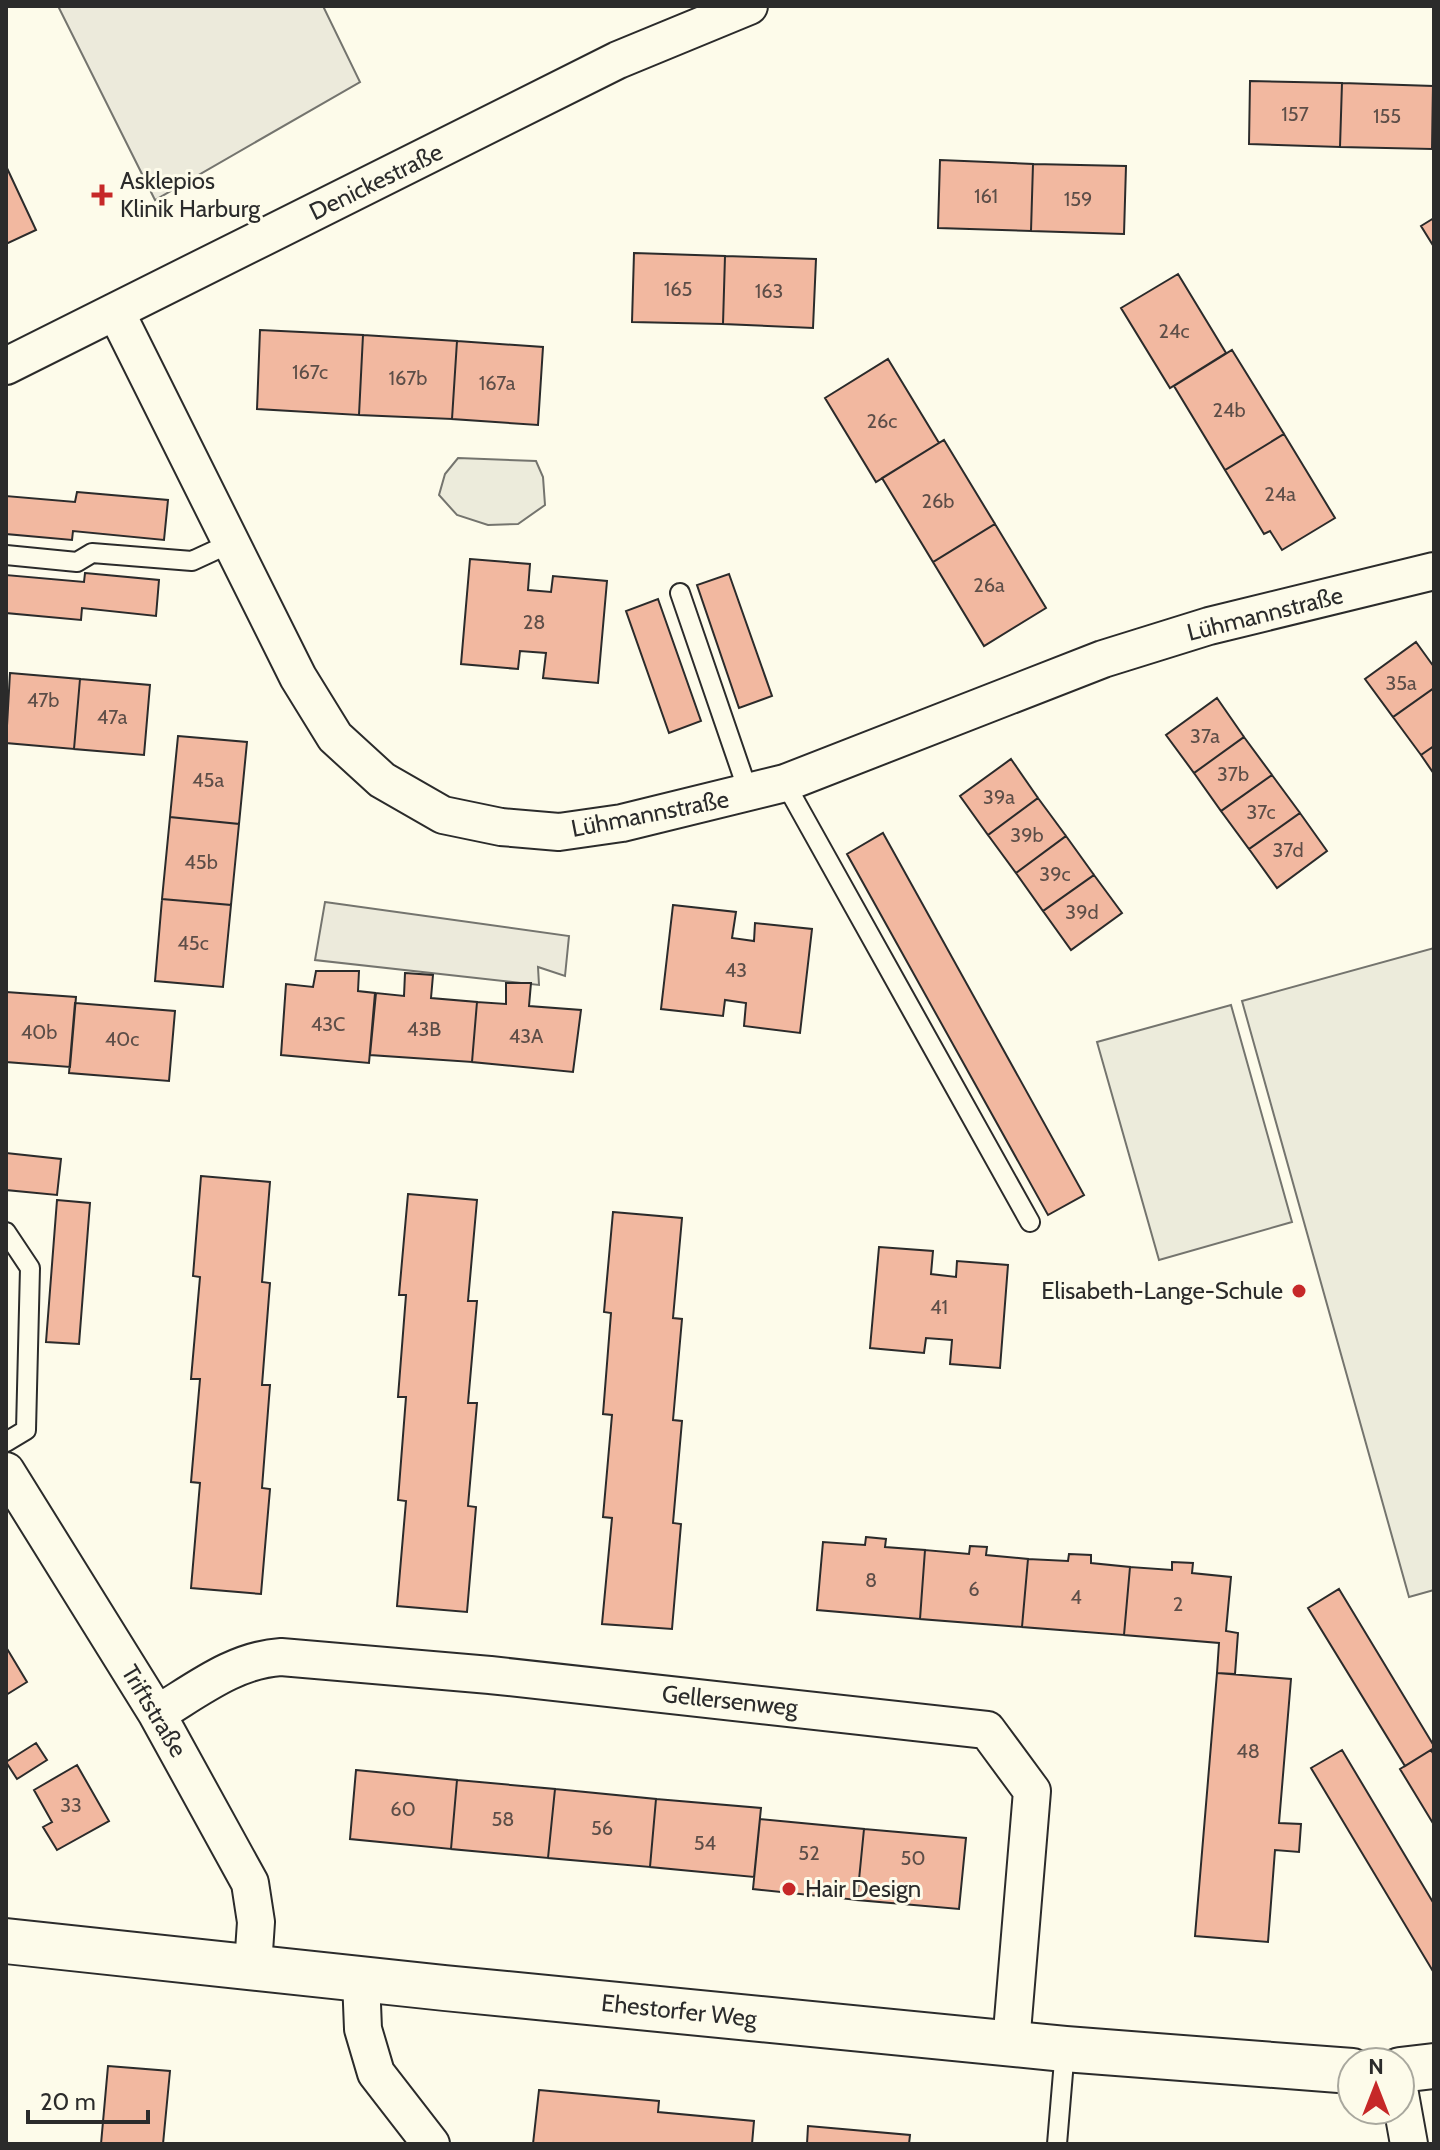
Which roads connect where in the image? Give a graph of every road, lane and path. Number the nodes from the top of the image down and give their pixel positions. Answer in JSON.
{"nodes":[{"id":1,"x":749,"y":6,"type":"edge"},
{"id":2,"x":116,"y":312,"type":"junction"},
{"id":3,"x":6,"y":366,"type":"edge"},
{"id":4,"x":231,"y":543,"type":"junction"},
{"id":5,"x":6,"y":555,"type":"edge"},
{"id":6,"x":1434,"y":571,"type":"edge"},
{"id":7,"x":680,"y":593,"type":"dead end"},
{"id":8,"x":785,"y":783,"type":"junction"},
{"id":9,"x":749,"y":794,"type":"junction"},
{"id":10,"x":1030,"y":1222,"type":"dead end"},
{"id":11,"x":6,"y":1232,"type":"edge"},
{"id":12,"x":6,"y":1442,"type":"edge"},
{"id":13,"x":6,"y":1471,"type":"edge"},
{"id":14,"x":157,"y":1714,"type":"junction"},
{"id":15,"x":6,"y":1941,"type":"edge"},
{"id":16,"x":253,"y":1966,"type":"junction"},
{"id":17,"x":361,"y":1979,"type":"junction"},
{"id":18,"x":1011,"y":2044,"type":"junction"},
{"id":19,"x":1065,"y":2049,"type":"junction"},
{"id":20,"x":1336,"y":2070,"type":"edge"},
{"id":21,"x":431,"y":2144,"type":"edge"},
{"id":22,"x":1057,"y":2144,"type":"edge"}],
"edges":[{"from":1,"to":2,"type":"street","name":"Denickestraße"},
{"from":2,"to":3,"type":"street","name":"Denickestraße"},
{"from":2,"to":4,"type":"street","name":"Lühmannstraße"},
{"from":4,"to":5,"type":"lane"},
{"from":4,"to":9,"type":"street","name":"Lühmannstraße"},
{"from":6,"to":8,"type":"street","name":"Lühmannstraße"},
{"from":7,"to":9,"type":"lane"},
{"from":8,"to":9,"type":"street","name":"Lühmannstraße"},
{"from":8,"to":10,"type":"lane"},
{"from":11,"to":12,"type":"lane"},
{"from":13,"to":14,"type":"street","name":"Triftstraße"},
{"from":14,"to":16,"type":"street","name":"Triftstraße"},
{"from":14,"to":18,"type":"street","name":"Gellersenweg"},
{"from":15,"to":16,"type":"main road","name":"Ehestorfer Weg"},
{"from":16,"to":17,"type":"main road","name":"Ehestorfer Weg"},
{"from":17,"to":18,"type":"main road","name":"Ehestorfer Weg"},
{"from":17,"to":21,"type":"street"},
{"from":18,"to":19,"type":"main road","name":"Ehestorfer Weg"},
{"from":19,"to":20,"type":"main road","name":"Ehestorfer Weg"},
{"from":19,"to":22,"type":"lane"}]}
